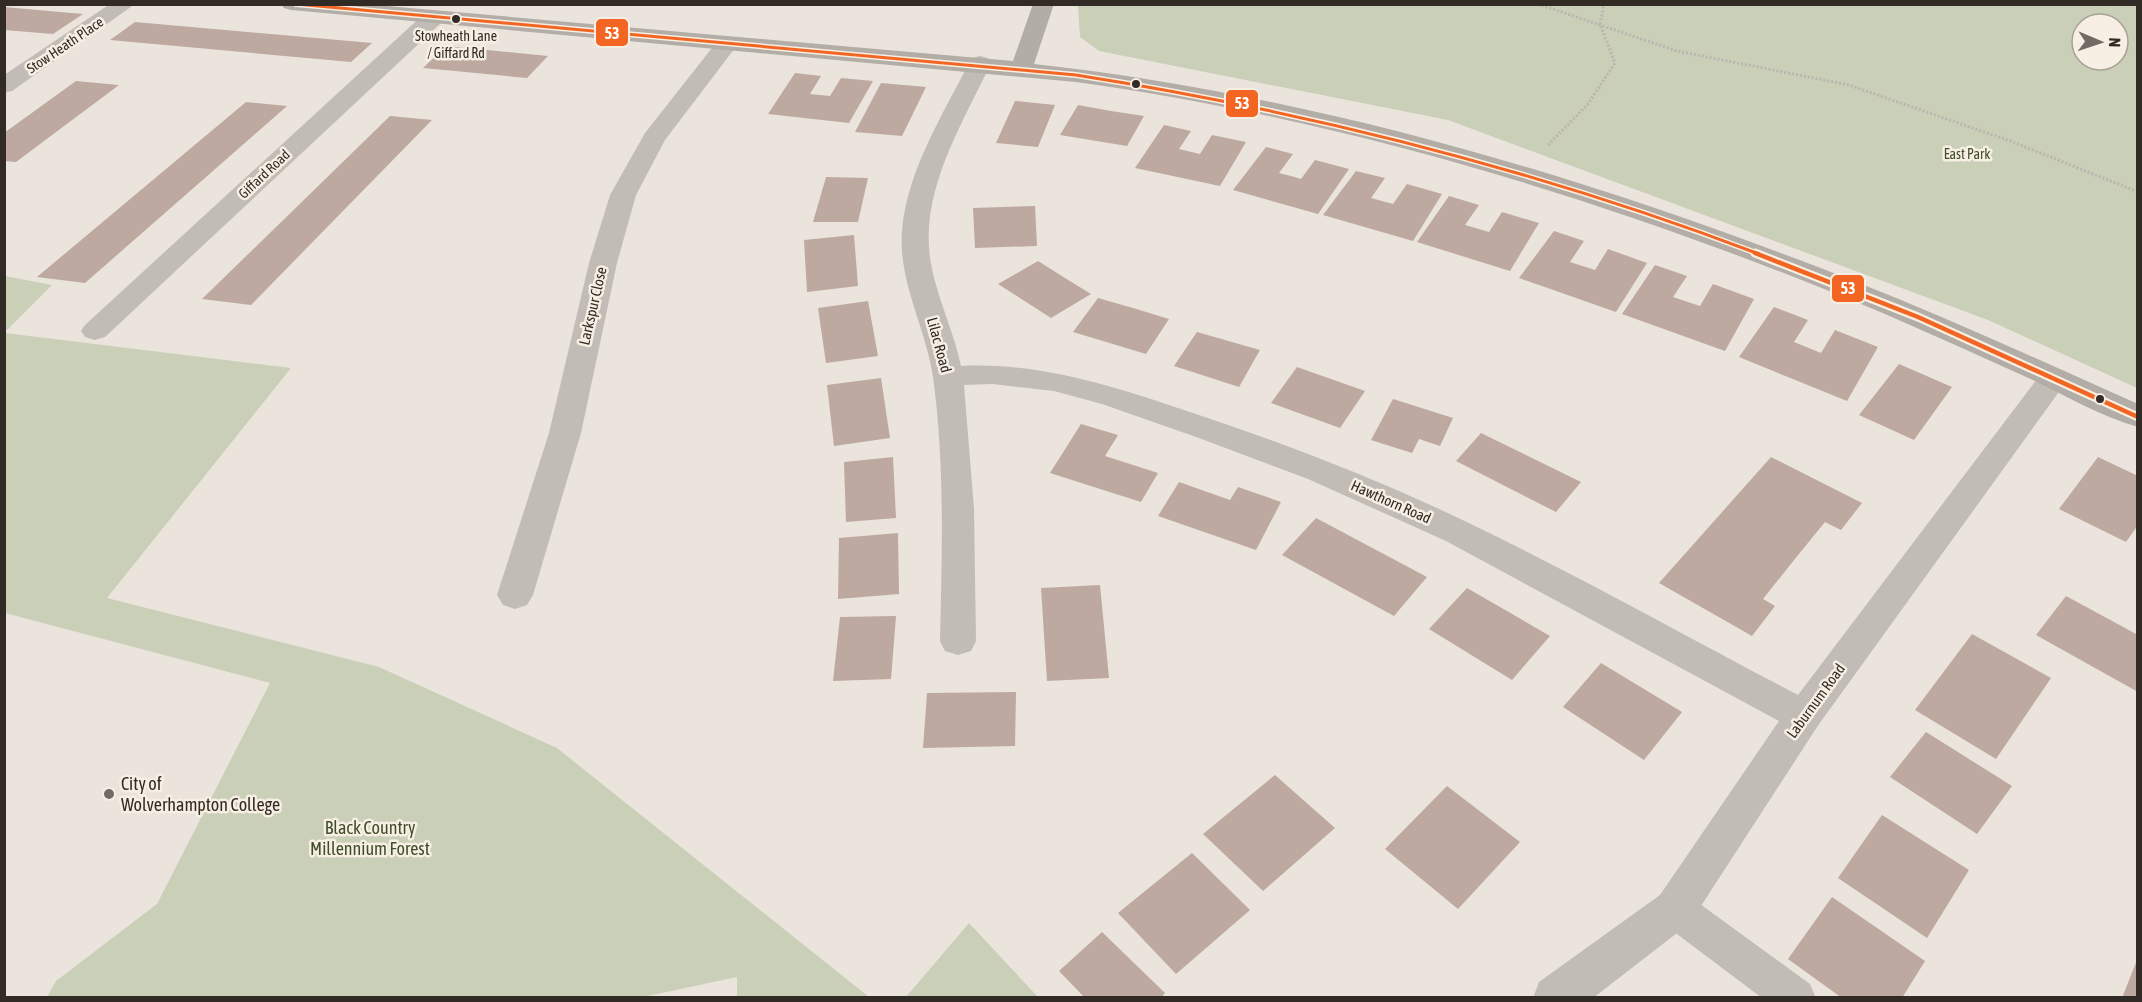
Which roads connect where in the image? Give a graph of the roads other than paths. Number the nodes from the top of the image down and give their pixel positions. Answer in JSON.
{"nodes":[{"id":1,"x":125,"y":4,"type":"edge"},
{"id":2,"x":291,"y":4,"type":"edge"},
{"id":3,"x":1044,"y":4,"type":"edge"},
{"id":4,"x":433,"y":18,"type":"junction"},
{"id":5,"x":727,"y":44,"type":"junction"},
{"id":6,"x":980,"y":63,"type":"junction"},
{"id":7,"x":1022,"y":67,"type":"junction"},
{"id":8,"x":4,"y":86,"type":"edge"},
{"id":9,"x":95,"y":331,"type":"dead end"},
{"id":10,"x":948,"y":376,"type":"junction"},
{"id":11,"x":2054,"y":378,"type":"junction"},
{"id":12,"x":2138,"y":417,"type":"edge"},
{"id":13,"x":515,"y":595,"type":"dead end"},
{"id":14,"x":958,"y":641,"type":"dead end"},
{"id":15,"x":1804,"y":716,"type":"junction"},
{"id":16,"x":1675,"y":909,"type":"junction"},
{"id":17,"x":1555,"y":998,"type":"edge"},
{"id":18,"x":1796,"y":998,"type":"edge"}],
"edges":[{"from":1,"to":8,"type":"street","name":"Stow Heath Place"},
{"from":2,"to":4,"type":"street"},
{"from":3,"to":7,"type":"street"},
{"from":4,"to":5,"type":"street"},
{"from":4,"to":9,"type":"street","name":"Giffard Road"},
{"from":5,"to":6,"type":"street"},
{"from":5,"to":13,"type":"street","name":"Larkspur Close"},
{"from":6,"to":7,"type":"street"},
{"from":6,"to":10,"type":"street","name":"Lilac Road"},
{"from":7,"to":11,"type":"street"},
{"from":10,"to":14,"type":"street","name":"Lilac Road"},
{"from":10,"to":15,"type":"street","name":"Hawthorn Road"},
{"from":11,"to":12,"type":"street"},
{"from":11,"to":15,"type":"street","name":"Laburnum Road"},
{"from":15,"to":16,"type":"street","name":"Laburnum Road"},
{"from":16,"to":17,"type":"street","name":"Laburnum Road"},
{"from":16,"to":18,"type":"lane"}]}
